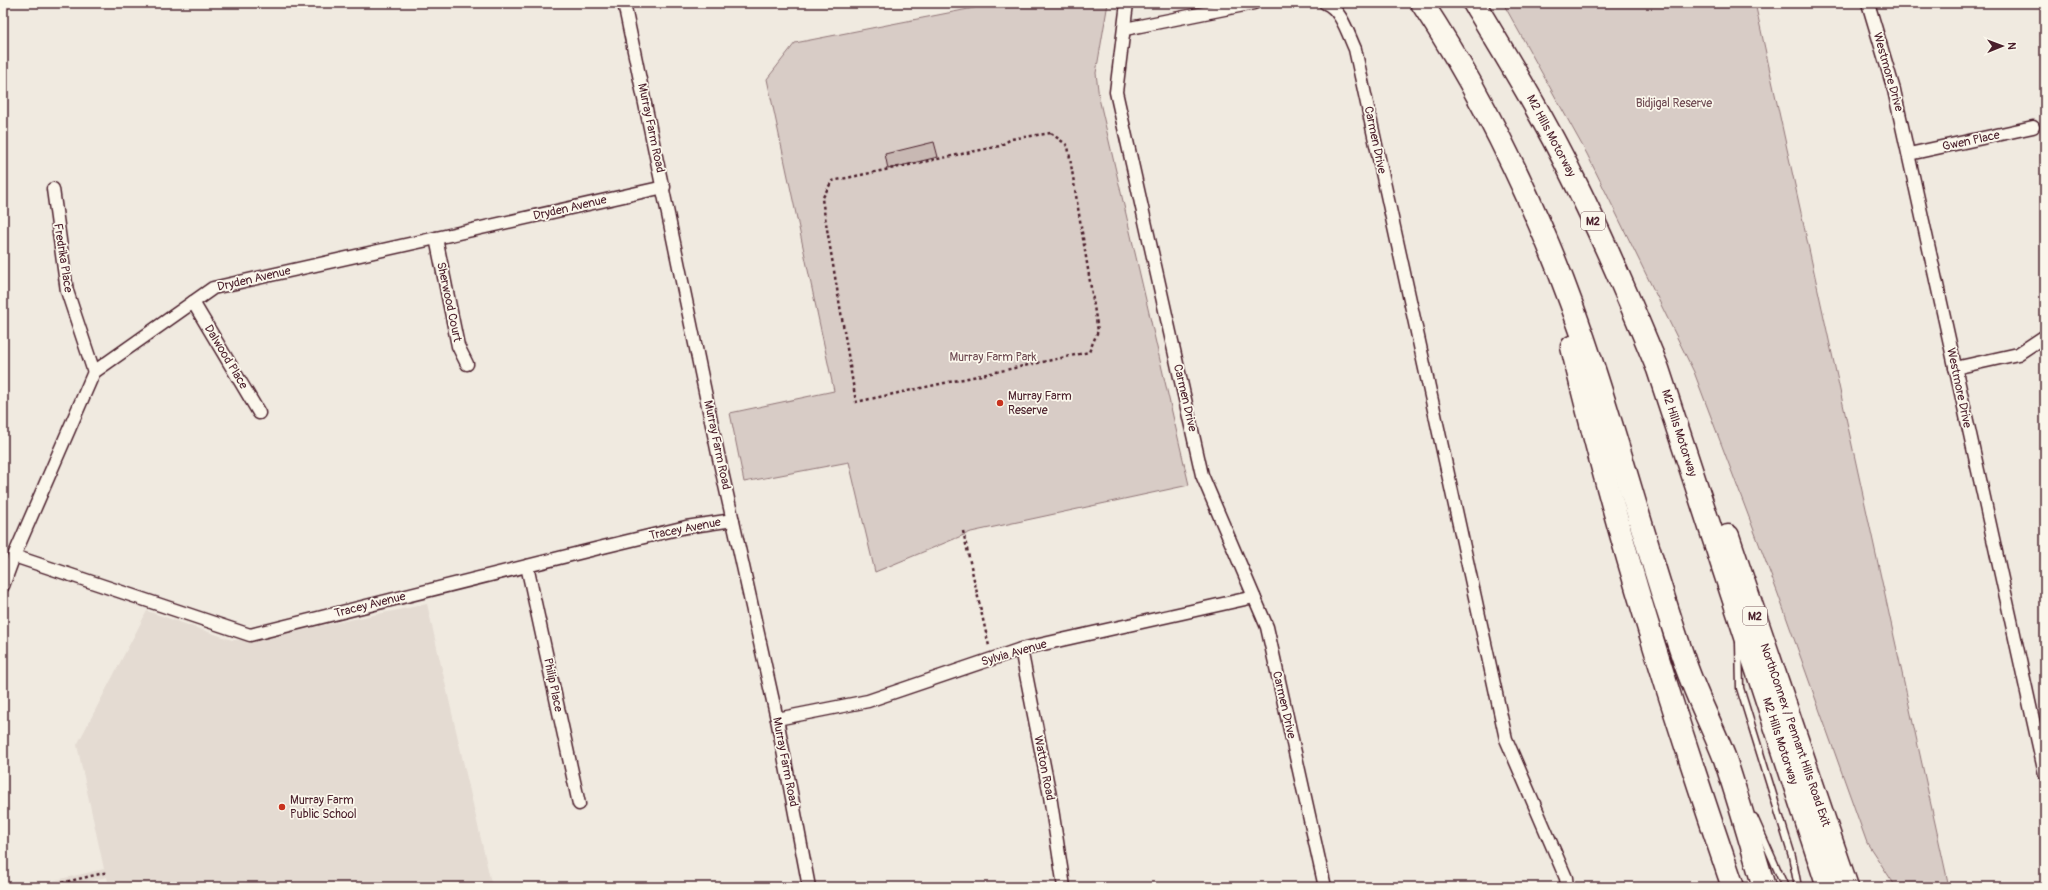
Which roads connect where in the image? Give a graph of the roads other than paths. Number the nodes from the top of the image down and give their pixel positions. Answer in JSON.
{"nodes":[{"id":1,"x":624,"y":3,"type":"edge"},
{"id":2,"x":1127,"y":3,"type":"edge"},
{"id":3,"x":1254,"y":3,"type":"edge"},
{"id":4,"x":1325,"y":3,"type":"edge"},
{"id":5,"x":1422,"y":3,"type":"edge"},
{"id":6,"x":1474,"y":3,"type":"edge"},
{"id":7,"x":1868,"y":3,"type":"edge"},
{"id":8,"x":1124,"y":29,"type":"junction"},
{"id":9,"x":2033,"y":127,"type":"dead end"},
{"id":10,"x":1909,"y":154,"type":"junction"},
{"id":11,"x":664,"y":187,"type":"junction"},
{"id":12,"x":53,"y":189,"type":"dead end"},
{"id":13,"x":436,"y":238,"type":"junction"},
{"id":14,"x":1549,"y":246,"type":"junction"},
{"id":15,"x":193,"y":302,"type":"junction"},
{"id":16,"x":2045,"y":336,"type":"edge"},
{"id":17,"x":467,"y":364,"type":"dead end"},
{"id":18,"x":1955,"y":368,"type":"junction"},
{"id":19,"x":94,"y":372,"type":"junction"},
{"id":20,"x":259,"y":412,"type":"dead end"},
{"id":21,"x":1686,"y":451,"type":"junction"},
{"id":22,"x":734,"y":520,"type":"junction"},
{"id":23,"x":14,"y":556,"type":"junction"},
{"id":24,"x":527,"y":566,"type":"junction"},
{"id":25,"x":3,"y":586,"type":"edge"},
{"id":26,"x":1254,"y":597,"type":"junction"},
{"id":27,"x":1738,"y":615,"type":"junction"},
{"id":28,"x":1021,"y":649,"type":"junction"},
{"id":29,"x":1683,"y":659,"type":"junction"},
{"id":30,"x":777,"y":719,"type":"junction"},
{"id":31,"x":2045,"y":774,"type":"edge"},
{"id":32,"x":1744,"y":795,"type":"dead end"},
{"id":33,"x":580,"y":804,"type":"dead end"},
{"id":34,"x":1750,"y":809,"type":"dead end"},
{"id":35,"x":809,"y":887,"type":"edge"},
{"id":36,"x":1064,"y":887,"type":"edge"},
{"id":37,"x":1325,"y":887,"type":"edge"},
{"id":38,"x":1567,"y":887,"type":"edge"},
{"id":39,"x":1733,"y":887,"type":"edge"},
{"id":40,"x":1764,"y":887,"type":"edge"},
{"id":41,"x":1785,"y":887,"type":"edge"},
{"id":42,"x":1798,"y":887,"type":"edge"},
{"id":43,"x":1828,"y":887,"type":"edge"},
{"id":44,"x":1847,"y":887,"type":"edge"}],
"edges":[{"from":1,"to":11,"type":"street","name":"Murray Farm Road"},
{"from":2,"to":8,"type":"street","name":"Carmen Drive"},
{"from":3,"to":8,"type":"street"},
{"from":4,"to":38,"type":"street","name":"Carmen Drive"},
{"from":5,"to":14,"type":"highway"},
{"from":6,"to":21,"type":"highway","name":"M2 Hills Motorway","number":"M2"},
{"from":7,"to":10,"type":"street","name":"Westmore Drive"},
{"from":8,"to":26,"type":"street","name":"Carmen Drive"},
{"from":9,"to":10,"type":"street","name":"Gwen Place"},
{"from":10,"to":18,"type":"street","name":"Westmore Drive"},
{"from":11,"to":13,"type":"street","name":"Dryden Avenue"},
{"from":11,"to":22,"type":"street","name":"Murray Farm Road"},
{"from":12,"to":19,"type":"street","name":"Fredrika Place"},
{"from":13,"to":15,"type":"street","name":"Dryden Avenue"},
{"from":13,"to":17,"type":"street","name":"Sherwood Court"},
{"from":14,"to":29,"type":"highway"},
{"from":14,"to":39,"type":"highway"},
{"from":15,"to":19,"type":"street","name":"Dryden Avenue"},
{"from":15,"to":20,"type":"street","name":"Dalwood Place"},
{"from":16,"to":18,"type":"street"},
{"from":18,"to":31,"type":"street","name":"Westmore Drive"},
{"from":19,"to":23,"type":"street"},
{"from":21,"to":27,"type":"highway","name":"M2 Hills Motorway","number":"M2"},
{"from":21,"to":44,"type":"highway","name":"NorthConnex / Pennant Hills Road Exit","number":"M2"},
{"from":22,"to":24,"type":"street","name":"Tracey Avenue"},
{"from":22,"to":30,"type":"street","name":"Murray Farm Road"},
{"from":23,"to":24,"type":"street","name":"Tracey Avenue"},
{"from":23,"to":25,"type":"street"},
{"from":24,"to":33,"type":"street","name":"Philip Place"},
{"from":26,"to":28,"type":"street","name":"Sylvia Avenue"},
{"from":26,"to":37,"type":"street","name":"Carmen Drive"},
{"from":27,"to":42,"type":"lane","number":"M2"},
{"from":27,"to":43,"type":"highway","name":"M2 Hills Motorway","number":"M2"},
{"from":28,"to":30,"type":"street","name":"Sylvia Avenue"},
{"from":28,"to":36,"type":"street","name":"Watton Road"},
{"from":29,"to":32,"type":"lane"},
{"from":29,"to":40,"type":"highway"},
{"from":30,"to":35,"type":"street","name":"Murray Farm Road"},
{"from":34,"to":41,"type":"lane"}]}
